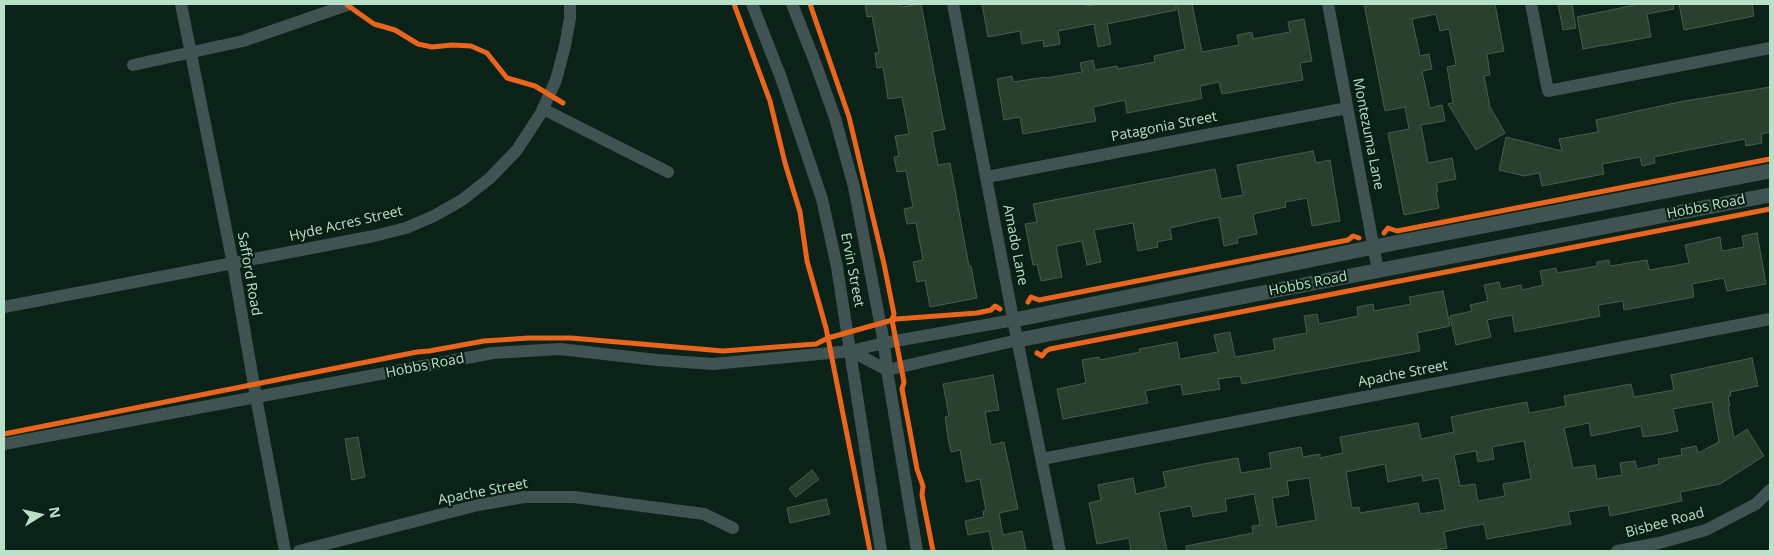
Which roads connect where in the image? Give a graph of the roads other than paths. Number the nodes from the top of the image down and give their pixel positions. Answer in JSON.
{"nodes":[{"id":1,"x":180,"y":4,"type":"edge"},
{"id":2,"x":570,"y":4,"type":"edge"},
{"id":3,"x":752,"y":4,"type":"edge"},
{"id":4,"x":792,"y":4,"type":"edge"},
{"id":5,"x":953,"y":4,"type":"edge"},
{"id":6,"x":1328,"y":4,"type":"edge"},
{"id":7,"x":1531,"y":4,"type":"edge"},
{"id":8,"x":347,"y":5,"type":"road end"},
{"id":9,"x":1770,"y":48,"type":"edge"},
{"id":10,"x":190,"y":54,"type":"junction"},
{"id":11,"x":133,"y":65,"type":"dead end"},
{"id":12,"x":1347,"y":108,"type":"junction"},
{"id":13,"x":543,"y":109,"type":"junction"},
{"id":14,"x":1770,"y":171,"type":"edge"},
{"id":15,"x":668,"y":172,"type":"dead end"},
{"id":16,"x":987,"y":177,"type":"junction"},
{"id":17,"x":1770,"y":195,"type":"edge"},
{"id":18,"x":1374,"y":247,"type":"junction"},
{"id":19,"x":233,"y":264,"type":"junction"},
{"id":20,"x":1378,"y":271,"type":"junction"},
{"id":21,"x":4,"y":307,"type":"edge"},
{"id":22,"x":1770,"y":319,"type":"edge"},
{"id":23,"x":1014,"y":320,"type":"junction"},
{"id":24,"x":1018,"y":340,"type":"junction"},
{"id":25,"x":884,"y":343,"type":"junction"},
{"id":26,"x":851,"y":352,"type":"junction"},
{"id":27,"x":887,"y":370,"type":"junction"},
{"id":28,"x":256,"y":397,"type":"junction"},
{"id":29,"x":4,"y":444,"type":"edge"},
{"id":30,"x":1042,"y":459,"type":"junction"},
{"id":31,"x":1770,"y":490,"type":"edge"},
{"id":32,"x":733,"y":528,"type":"dead end"},
{"id":33,"x":1660,"y":547,"type":"edge"},
{"id":34,"x":285,"y":551,"type":"edge"},
{"id":35,"x":299,"y":551,"type":"edge"},
{"id":36,"x":881,"y":551,"type":"edge"},
{"id":37,"x":917,"y":551,"type":"edge"},
{"id":38,"x":1060,"y":551,"type":"edge"},
{"id":39,"x":1617,"y":551,"type":"edge"}],
"edges":[{"from":1,"to":10,"type":"street","name":"Safford Road"},
{"from":2,"to":13,"type":"street","name":"Hyde Acres Street"},
{"from":3,"to":26,"type":"street","name":"Ervin Street"},
{"from":4,"to":25,"type":"street","name":"Ervin Street"},
{"from":5,"to":16,"type":"street","name":"Amado Lane"},
{"from":6,"to":12,"type":"street","name":"Montezuma Lane"},
{"from":7,"to":9,"type":"street"},
{"from":8,"to":10,"type":"street"},
{"from":10,"to":11,"type":"street"},
{"from":10,"to":19,"type":"street","name":"Safford Road"},
{"from":12,"to":16,"type":"street","name":"Patagonia Street"},
{"from":12,"to":18,"type":"street","name":"Montezuma Lane"},
{"from":13,"to":15,"type":"street"},
{"from":13,"to":19,"type":"street","name":"Hyde Acres Street"},
{"from":14,"to":18,"type":"street","name":"Hobbs Road"},
{"from":16,"to":23,"type":"street","name":"Amado Lane"},
{"from":17,"to":20,"type":"street","name":"Hobbs Road"},
{"from":18,"to":20,"type":"street","name":"Montezuma Lane"},
{"from":18,"to":23,"type":"street","name":"Hobbs Road"},
{"from":19,"to":21,"type":"street","name":"Hyde Acres Street"},
{"from":19,"to":28,"type":"street","name":"Safford Road"},
{"from":20,"to":24,"type":"street","name":"Hobbs Road"},
{"from":22,"to":30,"type":"street","name":"Apache Street"},
{"from":23,"to":24,"type":"street","name":"Amado Lane"},
{"from":23,"to":25,"type":"street","name":"Hobbs Road"},
{"from":24,"to":27,"type":"street","name":"Hobbs Road"},
{"from":24,"to":30,"type":"street","name":"Amado Lane"},
{"from":25,"to":26,"type":"street","name":"Hobbs Road"},
{"from":25,"to":27,"type":"street","name":"Ervin Street"},
{"from":26,"to":27,"type":"street"},
{"from":26,"to":28,"type":"street","name":"Hobbs Road"},
{"from":26,"to":36,"type":"street","name":"Ervin Street"},
{"from":27,"to":37,"type":"street","name":"Ervin Street"},
{"from":28,"to":29,"type":"street","name":"Hobbs Road"},
{"from":28,"to":34,"type":"street","name":"Safford Road"},
{"from":30,"to":38,"type":"street","name":"Amado Lane"},
{"from":31,"to":33,"type":"street","name":"Bisbee Road"},
{"from":32,"to":35,"type":"street","name":"Apache Street"},
{"from":33,"to":39,"type":"street","name":"Bisbee Road"}]}
